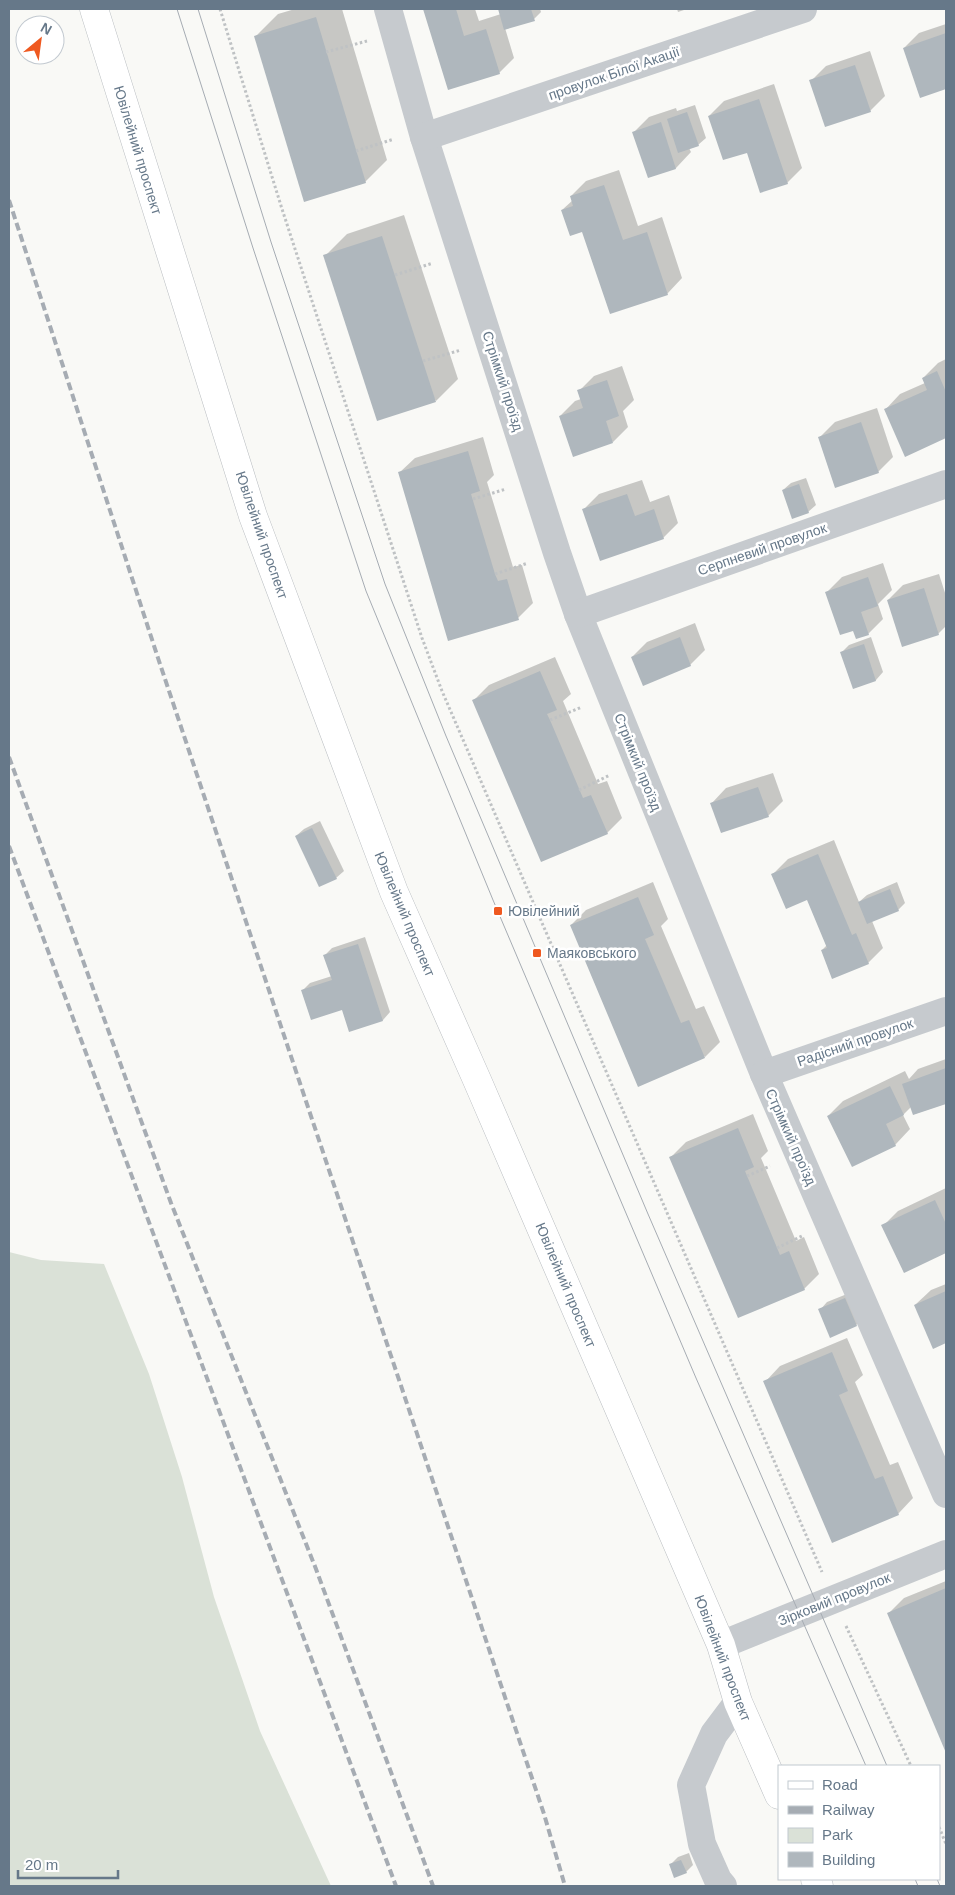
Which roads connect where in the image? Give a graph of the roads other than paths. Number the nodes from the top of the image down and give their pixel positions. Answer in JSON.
{"nodes":[{"id":1,"x":94,"y":9,"type":"edge"},
{"id":2,"x":803,"y":9,"type":"edge"},
{"id":3,"x":391,"y":21,"type":"edge"},
{"id":4,"x":423,"y":134,"type":"junction"},
{"id":5,"x":946,"y":484,"type":"edge"},
{"id":6,"x":578,"y":614,"type":"junction"},
{"id":7,"x":946,"y":1011,"type":"edge"},
{"id":8,"x":764,"y":1074,"type":"junction"},
{"id":9,"x":946,"y":1494,"type":"edge"},
{"id":10,"x":946,"y":1554,"type":"edge"},
{"id":11,"x":721,"y":1645,"type":"junction"},
{"id":12,"x":738,"y":1702,"type":"junction"},
{"id":13,"x":778,"y":1793,"type":"edge"},
{"id":14,"x":723,"y":1886,"type":"edge"}],
"edges":[{"from":1,"to":11,"type":"main road","name":"Ювілейний проспект"},
{"from":2,"to":4,"type":"street","name":"провулок Білої Акації"},
{"from":3,"to":4,"type":"street","name":"Стрімкий проїзд"},
{"from":4,"to":6,"type":"street","name":"Стрімкий проїзд"},
{"from":5,"to":6,"type":"street","name":"Серпневий провулок"},
{"from":6,"to":8,"type":"street","name":"Стрімкий проїзд"},
{"from":7,"to":8,"type":"street","name":"Радісний провулок"},
{"from":8,"to":9,"type":"street","name":"Стрімкий проїзд"},
{"from":10,"to":11,"type":"street","name":"Зірковий провулок"},
{"from":11,"to":12,"type":"main road","name":"Ювілейний проспект"},
{"from":12,"to":13,"type":"main road","name":"Ювілейний проспект"},
{"from":12,"to":14,"type":"street"}]}
